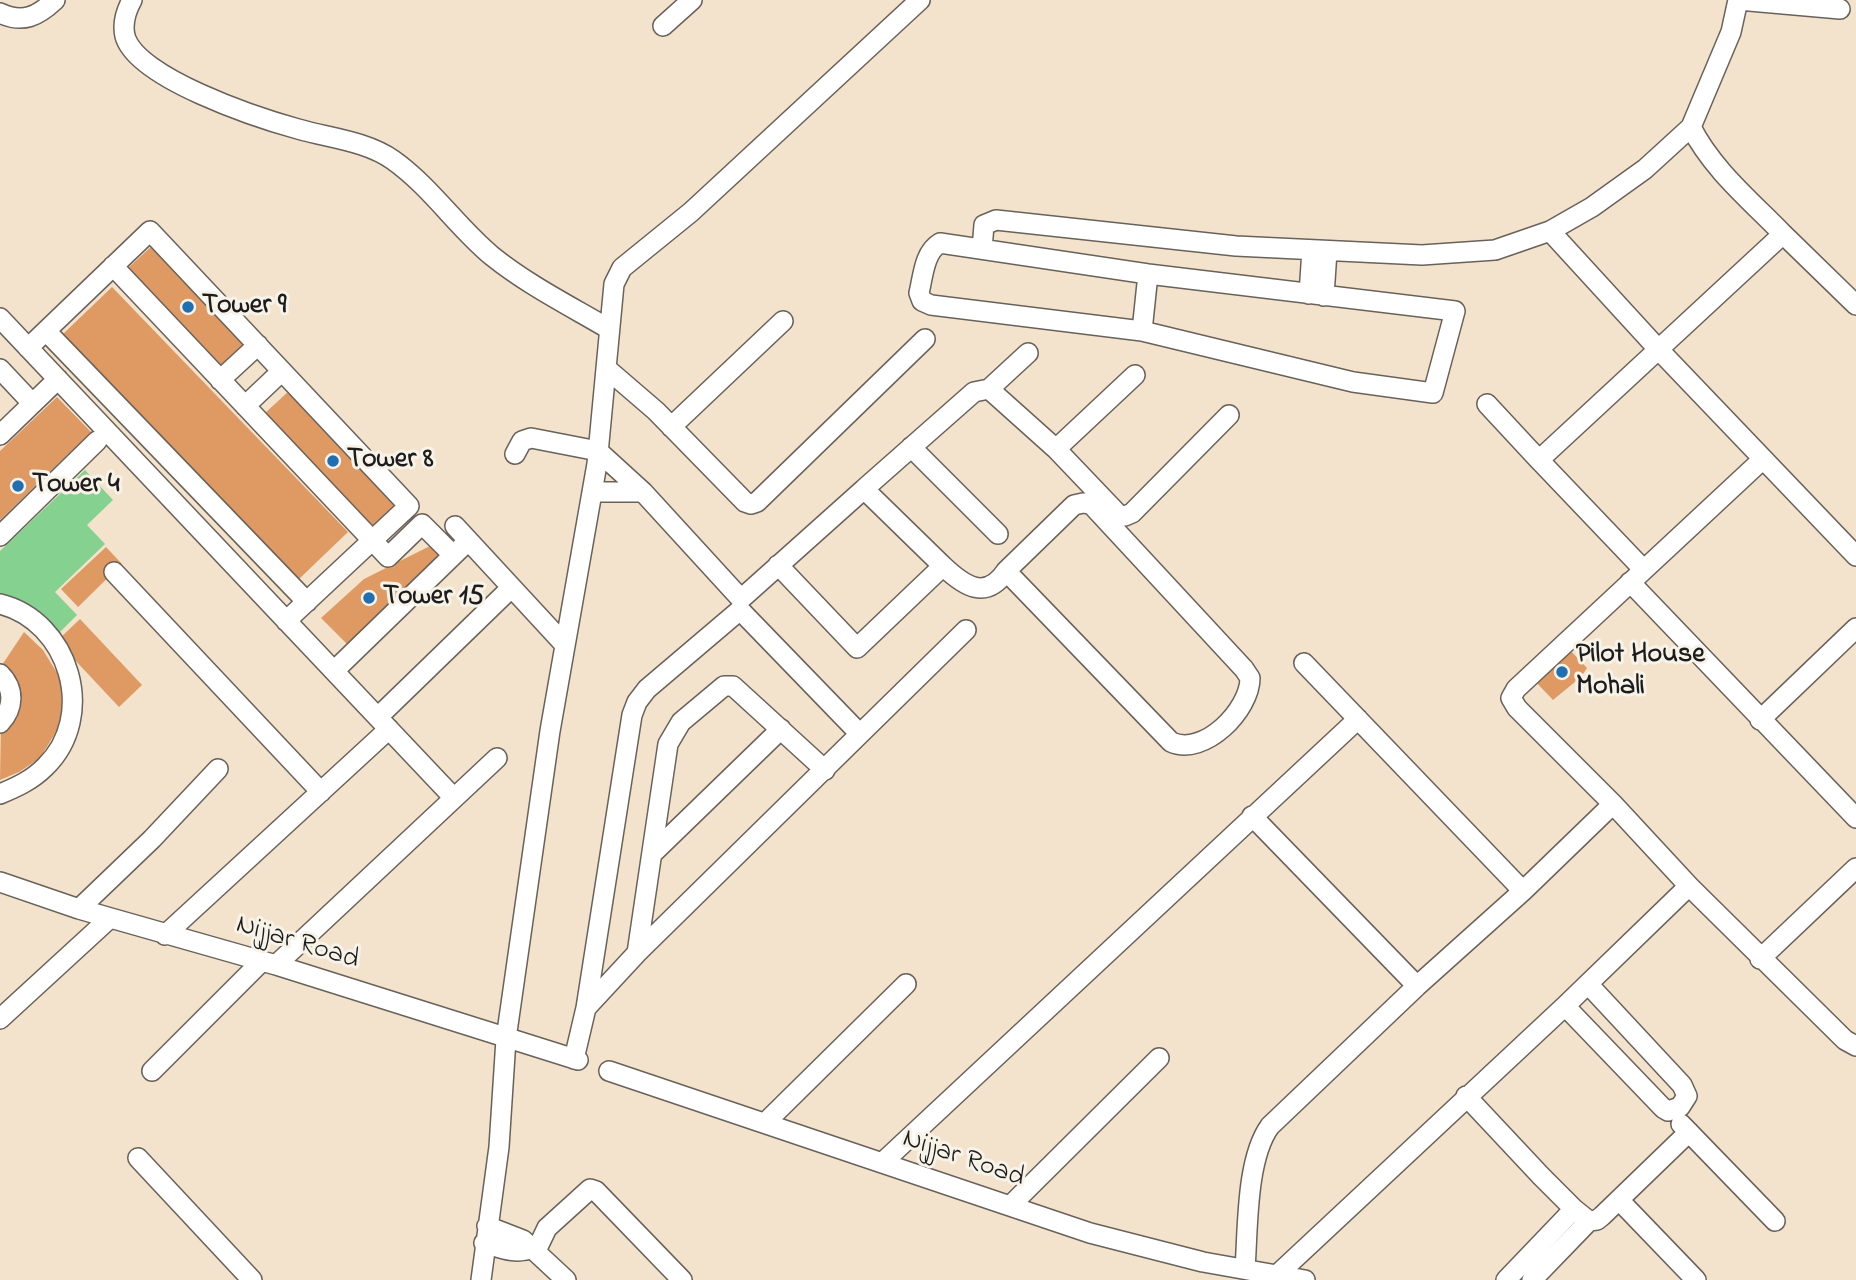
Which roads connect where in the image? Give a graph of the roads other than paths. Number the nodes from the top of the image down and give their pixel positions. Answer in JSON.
{"nodes":[{"id":1,"x":55,"y":0,"type":"edge"},
{"id":2,"x":132,"y":0,"type":"edge"},
{"id":3,"x":692,"y":0,"type":"edge"},
{"id":4,"x":920,"y":0,"type":"edge"},
{"id":5,"x":1840,"y":9,"type":"dead end"},
{"id":6,"x":0,"y":13,"type":"edge"},
{"id":7,"x":663,"y":26,"type":"dead end"},
{"id":8,"x":1691,"y":127,"type":"junction"},
{"id":9,"x":1550,"y":231,"type":"junction"},
{"id":10,"x":1783,"y":234,"type":"junction"},
{"id":11,"x":982,"y":249,"type":"junction"},
{"id":12,"x":1319,"y":250,"type":"junction"},
{"id":13,"x":113,"y":267,"type":"junction"},
{"id":14,"x":1148,"y":274,"type":"junction"},
{"id":15,"x":1316,"y":295,"type":"junction"},
{"id":16,"x":1856,"y":305,"type":"edge"},
{"id":17,"x":0,"y":318,"type":"edge"},
{"id":18,"x":783,"y":321,"type":"dead end"},
{"id":19,"x":610,"y":329,"type":"junction"},
{"id":20,"x":46,"y":331,"type":"junction"},
{"id":21,"x":1142,"y":331,"type":"junction"},
{"id":22,"x":925,"y":339,"type":"dead end"},
{"id":23,"x":258,"y":345,"type":"junction"},
{"id":24,"x":29,"y":348,"type":"junction"},
{"id":25,"x":1659,"y":350,"type":"junction"},
{"id":26,"x":1028,"y":353,"type":"dead end"},
{"id":27,"x":606,"y":368,"type":"junction"},
{"id":28,"x":0,"y":369,"type":"edge"},
{"id":29,"x":282,"y":371,"type":"junction"},
{"id":30,"x":1135,"y":375,"type":"dead end"},
{"id":31,"x":58,"y":379,"type":"junction"},
{"id":32,"x":220,"y":380,"type":"junction"},
{"id":33,"x":989,"y":389,"type":"junction"},
{"id":34,"x":32,"y":403,"type":"junction"},
{"id":35,"x":1487,"y":404,"type":"dead end"},
{"id":36,"x":245,"y":406,"type":"junction"},
{"id":37,"x":1229,"y":415,"type":"dead end"},
{"id":38,"x":671,"y":427,"type":"junction"},
{"id":39,"x":0,"y":435,"type":"edge"},
{"id":40,"x":97,"y":441,"type":"dead end"},
{"id":41,"x":911,"y":447,"type":"junction"},
{"id":42,"x":1056,"y":449,"type":"junction"},
{"id":43,"x":598,"y":451,"type":"junction"},
{"id":44,"x":515,"y":454,"type":"dead end"},
{"id":45,"x":1763,"y":459,"type":"junction"},
{"id":46,"x":1539,"y":460,"type":"junction"},
{"id":47,"x":864,"y":489,"type":"junction"},
{"id":48,"x":592,"y":492,"type":"junction"},
{"id":49,"x":643,"y":492,"type":"junction"},
{"id":50,"x":998,"y":534,"type":"dead end"},
{"id":51,"x":0,"y":536,"type":"edge"},
{"id":52,"x":373,"y":541,"type":"junction"},
{"id":53,"x":453,"y":555,"type":"junction"},
{"id":54,"x":1856,"y":556,"type":"edge"},
{"id":55,"x":778,"y":565,"type":"junction"},
{"id":56,"x":943,"y":566,"type":"junction"},
{"id":57,"x":1006,"y":571,"type":"junction"},
{"id":58,"x":114,"y":572,"type":"dead end"},
{"id":59,"x":1637,"y":575,"type":"junction"},
{"id":60,"x":511,"y":587,"type":"junction"},
{"id":61,"x":307,"y":602,"type":"junction"},
{"id":62,"x":1,"y":609,"type":"edge"},
{"id":63,"x":286,"y":621,"type":"junction"},
{"id":64,"x":1856,"y":628,"type":"edge"},
{"id":65,"x":967,"y":630,"type":"dead end"},
{"id":66,"x":565,"y":645,"type":"junction"},
{"id":67,"x":1304,"y":663,"type":"dead end"},
{"id":68,"x":334,"y":671,"type":"junction"},
{"id":69,"x":0,"y":674,"type":"edge"},
{"id":70,"x":1358,"y":719,"type":"junction"},
{"id":71,"x":1760,"y":720,"type":"junction"},
{"id":72,"x":0,"y":723,"type":"edge"},
{"id":73,"x":383,"y":723,"type":"junction"},
{"id":74,"x":781,"y":729,"type":"junction"},
{"id":75,"x":860,"y":734,"type":"junction"},
{"id":76,"x":497,"y":758,"type":"dead end"},
{"id":77,"x":218,"y":769,"type":"dead end"},
{"id":78,"x":825,"y":770,"type":"junction"},
{"id":79,"x":321,"y":792,"type":"junction"},
{"id":80,"x":0,"y":794,"type":"edge"},
{"id":81,"x":454,"y":798,"type":"junction"},
{"id":82,"x":1613,"y":804,"type":"junction"},
{"id":83,"x":1252,"y":816,"type":"junction"},
{"id":84,"x":1856,"y":818,"type":"edge"},
{"id":85,"x":653,"y":853,"type":"junction"},
{"id":86,"x":1856,"y":868,"type":"edge"},
{"id":87,"x":0,"y":882,"type":"edge"},
{"id":88,"x":1689,"y":887,"type":"junction"},
{"id":89,"x":1523,"y":891,"type":"junction"},
{"id":90,"x":79,"y":909,"type":"junction"},
{"id":91,"x":110,"y":918,"type":"junction"},
{"id":92,"x":165,"y":935,"type":"junction"},
{"id":93,"x":637,"y":953,"type":"junction"},
{"id":94,"x":1760,"y":959,"type":"junction"},
{"id":95,"x":269,"y":963,"type":"junction"},
{"id":96,"x":906,"y":984,"type":"dead end"},
{"id":97,"x":1588,"y":984,"type":"junction"},
{"id":98,"x":1417,"y":986,"type":"junction"},
{"id":99,"x":1565,"y":1006,"type":"junction"},
{"id":100,"x":586,"y":1009,"type":"junction"},
{"id":101,"x":0,"y":1019,"type":"edge"},
{"id":102,"x":506,"y":1039,"type":"junction"},
{"id":103,"x":1856,"y":1046,"type":"edge"},
{"id":104,"x":1159,"y":1058,"type":"dead end"},
{"id":105,"x":152,"y":1071,"type":"dead end"},
{"id":106,"x":609,"y":1071,"type":"dead end"},
{"id":107,"x":1466,"y":1096,"type":"junction"},
{"id":108,"x":1668,"y":1111,"type":"junction"},
{"id":109,"x":765,"y":1123,"type":"junction"},
{"id":110,"x":1689,"y":1132,"type":"junction"},
{"id":111,"x":138,"y":1158,"type":"dead end"},
{"id":112,"x":882,"y":1163,"type":"junction"},
{"id":113,"x":1619,"y":1200,"type":"junction"},
{"id":114,"x":1010,"y":1206,"type":"junction"},
{"id":115,"x":1581,"y":1215,"type":"junction"},
{"id":116,"x":1776,"y":1221,"type":"dead end"},
{"id":117,"x":486,"y":1235,"type":"junction"},
{"id":118,"x":538,"y":1253,"type":"junction"},
{"id":119,"x":1245,"y":1269,"type":"junction"},
{"id":120,"x":1277,"y":1275,"type":"junction"},
{"id":121,"x":252,"y":1280,"type":"edge"},
{"id":122,"x":481,"y":1280,"type":"edge"},
{"id":123,"x":543,"y":1280,"type":"edge"},
{"id":124,"x":566,"y":1280,"type":"edge"},
{"id":125,"x":682,"y":1280,"type":"edge"},
{"id":126,"x":1306,"y":1280,"type":"edge"},
{"id":127,"x":1506,"y":1280,"type":"edge"},
{"id":128,"x":1532,"y":1280,"type":"edge"},
{"id":129,"x":1696,"y":1280,"type":"edge"}],
"edges":[{"from":1,"to":6,"type":"street"},
{"from":2,"to":19,"type":"street"},
{"from":3,"to":7,"type":"street"},
{"from":4,"to":19,"type":"street"},
{"from":5,"to":8,"type":"street"},
{"from":8,"to":9,"type":"street"},
{"from":8,"to":10,"type":"street"},
{"from":9,"to":12,"type":"street"},
{"from":9,"to":25,"type":"street"},
{"from":10,"to":16,"type":"street"},
{"from":10,"to":25,"type":"street"},
{"from":11,"to":12,"type":"street"},
{"from":11,"to":14,"type":"street"},
{"from":11,"to":21,"type":"street"},
{"from":12,"to":15,"type":"street"},
{"from":13,"to":20,"type":"street"},
{"from":13,"to":23,"type":"street"},
{"from":13,"to":32,"type":"street"},
{"from":14,"to":15,"type":"street"},
{"from":14,"to":21,"type":"street"},
{"from":15,"to":21,"type":"street"},
{"from":17,"to":24,"type":"street"},
{"from":18,"to":38,"type":"street"},
{"from":19,"to":27,"type":"street"},
{"from":20,"to":24,"type":"street"},
{"from":20,"to":61,"type":"street"},
{"from":22,"to":38,"type":"street"},
{"from":23,"to":29,"type":"street"},
{"from":23,"to":32,"type":"street"},
{"from":24,"to":31,"type":"street"},
{"from":25,"to":45,"type":"street"},
{"from":25,"to":46,"type":"street"},
{"from":26,"to":33,"type":"street"},
{"from":27,"to":38,"type":"street"},
{"from":27,"to":43,"type":"street"},
{"from":28,"to":34,"type":"street"},
{"from":29,"to":36,"type":"street"},
{"from":29,"to":52,"type":"street"},
{"from":30,"to":42,"type":"street"},
{"from":31,"to":34,"type":"street"},
{"from":31,"to":63,"type":"street"},
{"from":32,"to":36,"type":"street"},
{"from":33,"to":41,"type":"street"},
{"from":33,"to":42,"type":"street"},
{"from":34,"to":39,"type":"street"},
{"from":35,"to":46,"type":"street"},
{"from":36,"to":52,"type":"street"},
{"from":37,"to":42,"type":"street"},
{"from":40,"to":51,"type":"street"},
{"from":41,"to":47,"type":"street"},
{"from":41,"to":50,"type":"street"},
{"from":43,"to":44,"type":"street"},
{"from":43,"to":48,"type":"street"},
{"from":43,"to":49,"type":"street"},
{"from":45,"to":54,"type":"street"},
{"from":45,"to":59,"type":"street"},
{"from":46,"to":59,"type":"street"},
{"from":47,"to":55,"type":"street"},
{"from":47,"to":56,"type":"street"},
{"from":48,"to":49,"type":"street"},
{"from":48,"to":66,"type":"street"},
{"from":49,"to":55,"type":"street"},
{"from":52,"to":53,"type":"street"},
{"from":52,"to":61,"type":"street"},
{"from":53,"to":60,"type":"street"},
{"from":53,"to":68,"type":"street"},
{"from":55,"to":56,"type":"street"},
{"from":56,"to":57,"type":"street"},
{"from":57,"to":57,"type":"street"},
{"from":58,"to":79,"type":"street"},
{"from":59,"to":71,"type":"street"},
{"from":59,"to":82,"type":"street"},
{"from":60,"to":66,"type":"street"},
{"from":60,"to":73,"type":"street"},
{"from":61,"to":63,"type":"street"},
{"from":62,"to":80,"type":"street"},
{"from":63,"to":68,"type":"street"},
{"from":64,"to":71,"type":"street"},
{"from":65,"to":75,"type":"street"},
{"from":66,"to":102,"type":"street"},
{"from":67,"to":70,"type":"street"},
{"from":68,"to":73,"type":"street"},
{"from":69,"to":72,"type":"street"},
{"from":70,"to":83,"type":"street"},
{"from":70,"to":89,"type":"street"},
{"from":71,"to":84,"type":"street"},
{"from":73,"to":79,"type":"street"},
{"from":73,"to":81,"type":"street"},
{"from":74,"to":78,"type":"street"},
{"from":74,"to":85,"type":"street"},
{"from":74,"to":85,"type":"street"},
{"from":75,"to":78,"type":"street"},
{"from":75,"to":100,"type":"street"},
{"from":76,"to":81,"type":"street"},
{"from":77,"to":90,"type":"street"},
{"from":78,"to":93,"type":"street"},
{"from":79,"to":92,"type":"street"},
{"from":81,"to":95,"type":"street"},
{"from":82,"to":88,"type":"street"},
{"from":82,"to":89,"type":"street"},
{"from":83,"to":98,"type":"street"},
{"from":83,"to":112,"type":"street"},
{"from":85,"to":93,"type":"street"},
{"from":86,"to":94,"type":"street"},
{"from":87,"to":90,"type":"street","name":"Nijjar Road"},
{"from":88,"to":94,"type":"street"},
{"from":88,"to":97,"type":"street"},
{"from":89,"to":98,"type":"street"},
{"from":90,"to":91,"type":"street","name":"Nijjar Road"},
{"from":91,"to":92,"type":"street","name":"Nijjar Road"},
{"from":91,"to":101,"type":"street"},
{"from":92,"to":95,"type":"street","name":"Nijjar Road"},
{"from":93,"to":100,"type":"street"},
{"from":94,"to":103,"type":"street"},
{"from":95,"to":102,"type":"street","name":"Nijjar Road"},
{"from":95,"to":105,"type":"street"},
{"from":96,"to":109,"type":"street"},
{"from":97,"to":99,"type":"street"},
{"from":97,"to":108,"type":"street"},
{"from":98,"to":119,"type":"street"},
{"from":99,"to":107,"type":"street"},
{"from":99,"to":108,"type":"street"},
{"from":100,"to":102,"type":"street","name":"Nijjar Road"},
{"from":102,"to":117,"type":"street"},
{"from":104,"to":114,"type":"street"},
{"from":106,"to":109,"type":"street","name":"Nijjar Road"},
{"from":107,"to":115,"type":"street"},
{"from":107,"to":120,"type":"street"},
{"from":108,"to":110,"type":"street"},
{"from":109,"to":112,"type":"street","name":"Nijjar Road"},
{"from":110,"to":113,"type":"street"},
{"from":110,"to":116,"type":"street"},
{"from":111,"to":121,"type":"street"},
{"from":112,"to":114,"type":"street","name":"Nijjar Road"},
{"from":113,"to":115,"type":"street"},
{"from":113,"to":129,"type":"street"},
{"from":114,"to":119,"type":"street","name":"Nijjar Road"},
{"from":115,"to":127,"type":"street"},
{"from":115,"to":128,"type":"street"},
{"from":117,"to":118,"type":"street"},
{"from":117,"to":122,"type":"street"},
{"from":118,"to":123,"type":"street"},
{"from":118,"to":124,"type":"street"},
{"from":118,"to":125,"type":"street"},
{"from":119,"to":120,"type":"street","name":"Nijjar Road"},
{"from":120,"to":126,"type":"street","name":"Nijjar Road"}]}
